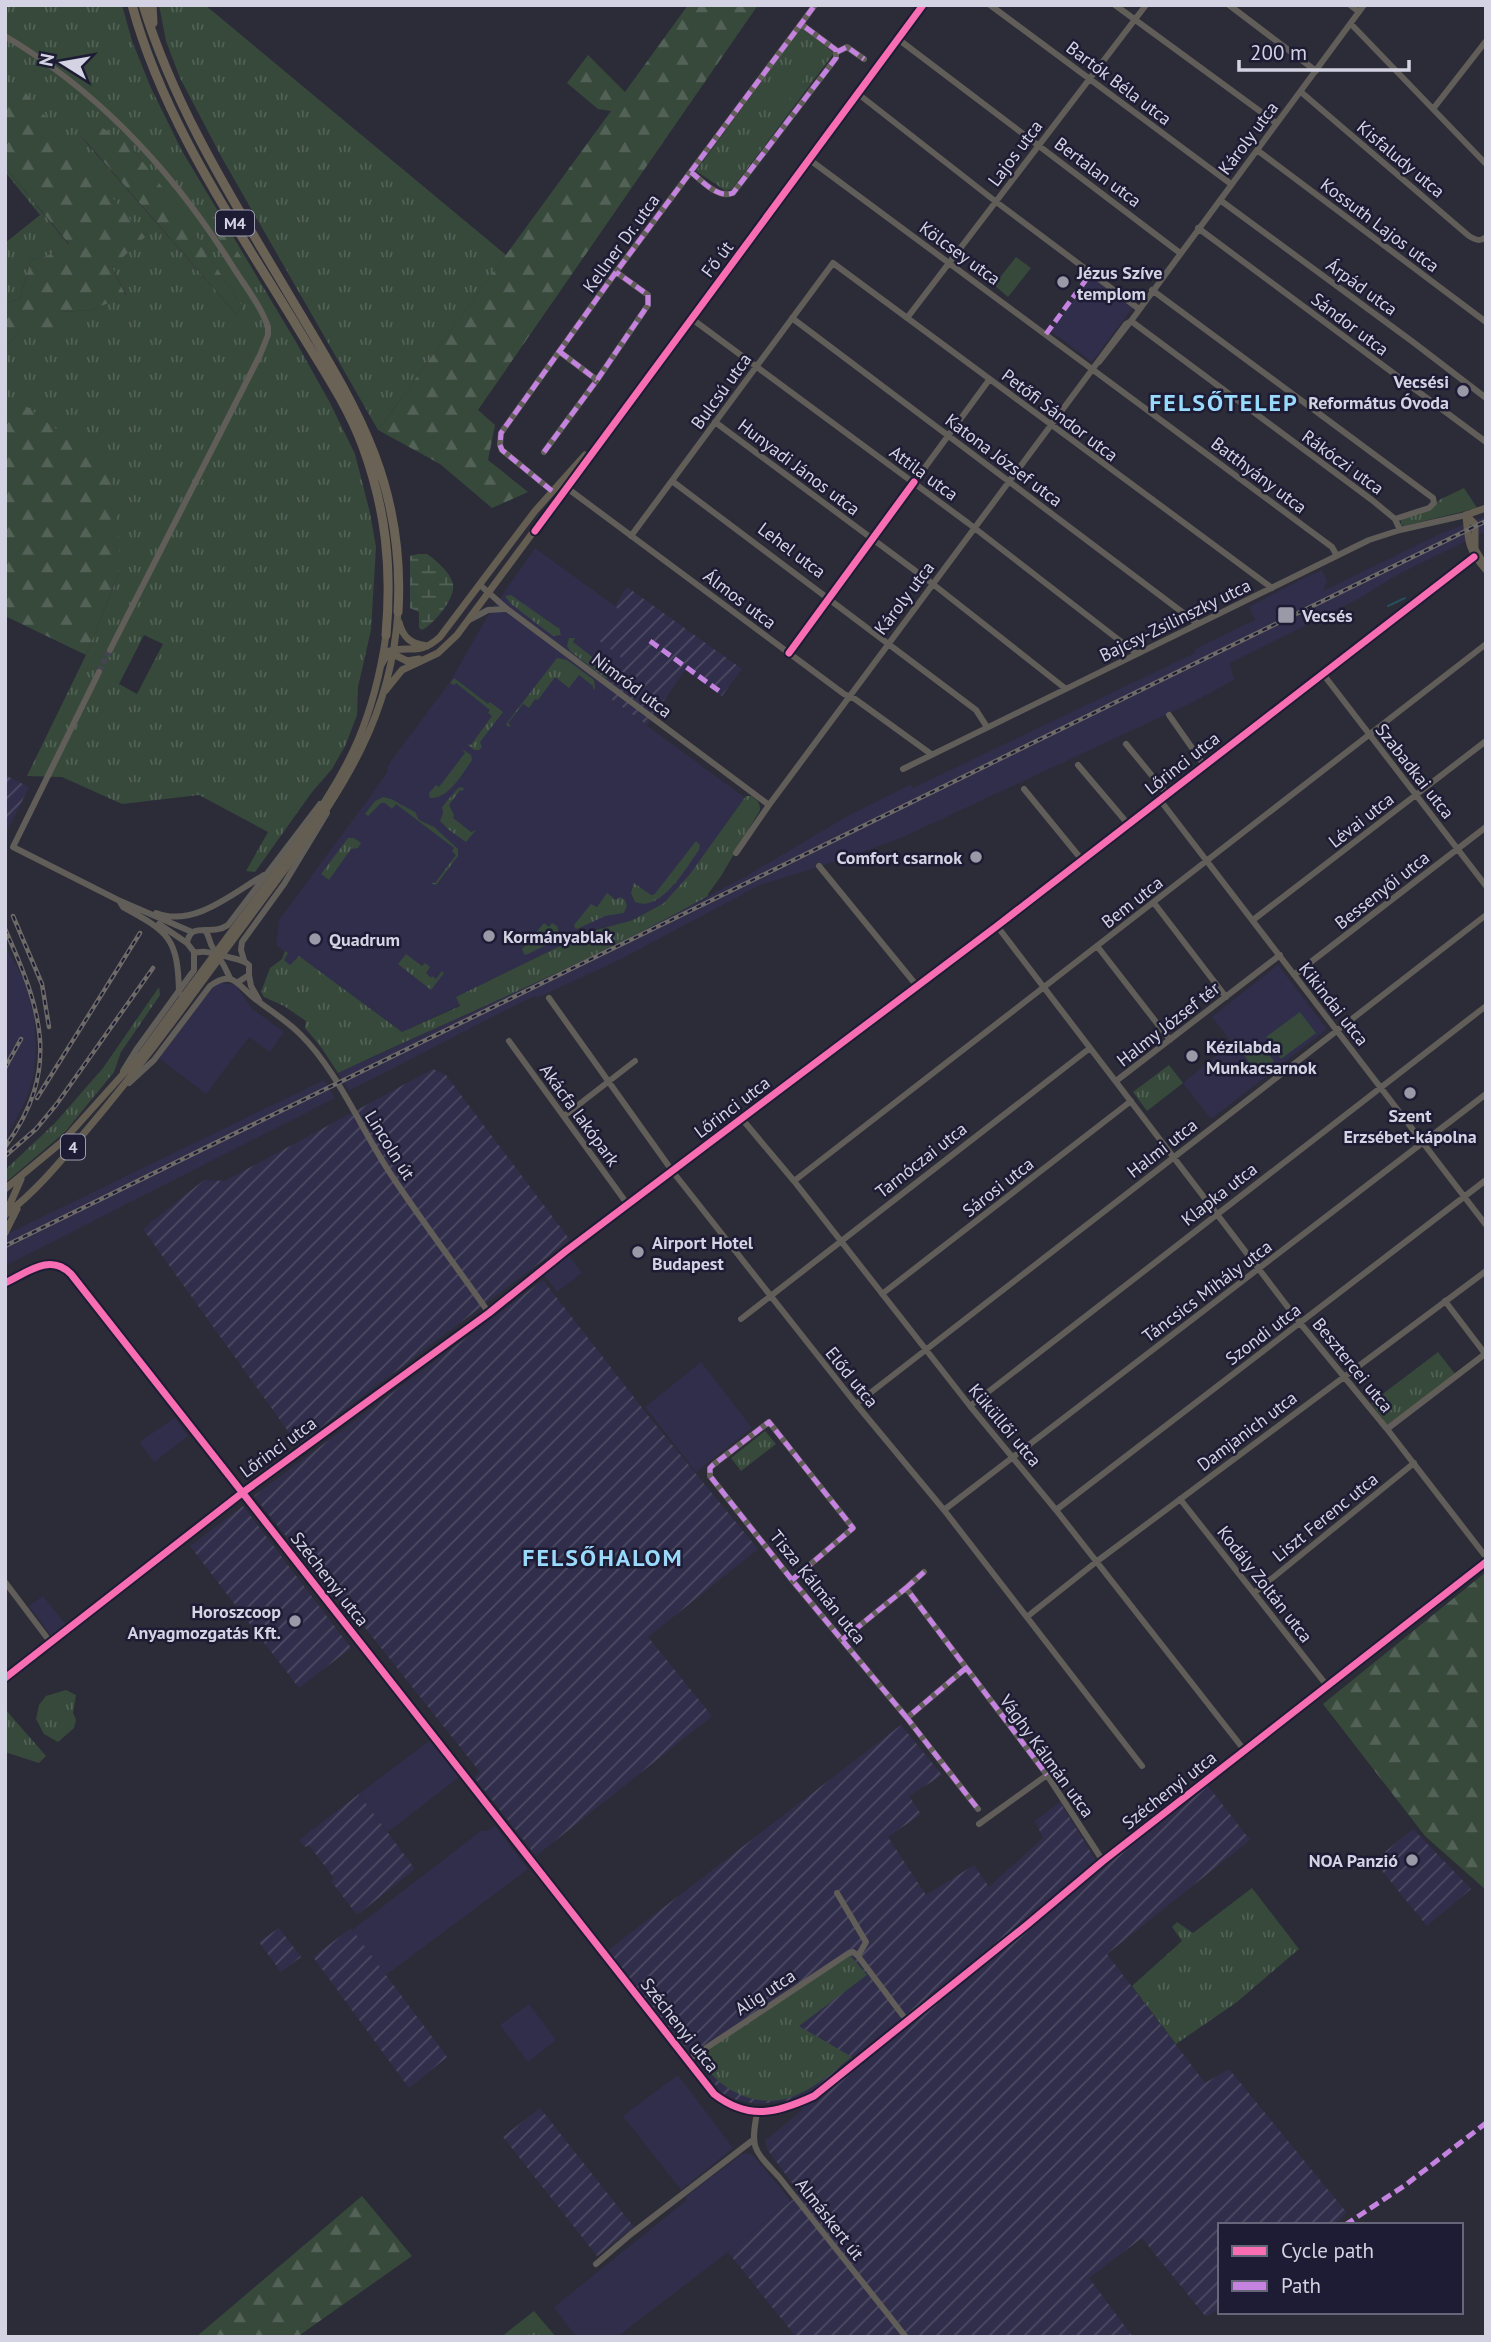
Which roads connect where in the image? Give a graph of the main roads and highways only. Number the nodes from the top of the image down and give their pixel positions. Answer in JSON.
{"nodes":[{"id":1,"x":132,"y":5,"type":"edge"},
{"id":2,"x":143,"y":5,"type":"edge"},
{"id":3,"x":152,"y":5,"type":"edge"},
{"id":4,"x":923,"y":5,"type":"edge"},
{"id":5,"x":154,"y":39,"type":"junction"},
{"id":6,"x":606,"y":433,"type":"junction"},
{"id":7,"x":552,"y":491,"type":"junction"},
{"id":8,"x":1486,"y":510,"type":"edge"},
{"id":9,"x":549,"y":512,"type":"junction"},
{"id":10,"x":1466,"y":515,"type":"junction"},
{"id":11,"x":1475,"y":524,"type":"junction"},
{"id":12,"x":1486,"y":569,"type":"edge"},
{"id":13,"x":398,"y":612,"type":"junction"},
{"id":14,"x":386,"y":635,"type":"junction"},
{"id":15,"x":428,"y":646,"type":"junction"},
{"id":16,"x":392,"y":652,"type":"junction"},
{"id":17,"x":433,"y":656,"type":"junction"},
{"id":18,"x":381,"y":665,"type":"junction"},
{"id":19,"x":385,"y":691,"type":"junction"},
{"id":20,"x":283,"y":866,"type":"junction"},
{"id":21,"x":119,"y":1086,"type":"junction"},
{"id":22,"x":23,"y":1175,"type":"junction"},
{"id":23,"x":5,"y":1189,"type":"edge"},
{"id":24,"x":21,"y":1203,"type":"junction"},
{"id":25,"x":5,"y":1215,"type":"edge"},
{"id":26,"x":5,"y":1233,"type":"edge"}],
"edges":[{"from":1,"to":14,"type":"highway","number":"M4"},
{"from":2,"to":5,"type":"highway","number":"M4"},
{"from":3,"to":5,"type":"highway"},
{"from":4,"to":6,"type":"main road","name":"Fő út","number":"4"},
{"from":5,"to":13,"type":"highway","number":"M4"},
{"from":6,"to":7,"type":"main road","number":"4"},
{"from":6,"to":9,"type":"main road","name":"Fő út","number":"4"},
{"from":7,"to":9,"type":"main road"},
{"from":7,"to":15,"type":"main road","number":"4"},
{"from":8,"to":10,"type":"main road"},
{"from":8,"to":11,"type":"main road"},
{"from":9,"to":17,"type":"main road","name":"Fő út","number":"4"},
{"from":10,"to":11,"type":"main road"},
{"from":10,"to":12,"type":"main road"},
{"from":11,"to":12,"type":"main road"},
{"from":13,"to":15,"type":"main road"},
{"from":13,"to":16,"type":"main road"},
{"from":14,"to":16,"type":"main road"},
{"from":14,"to":18,"type":"main road"},
{"from":15,"to":16,"type":"main road"},
{"from":16,"to":17,"type":"main road"},
{"from":16,"to":18,"type":"main road","number":"4"},
{"from":16,"to":19,"type":"main road"},
{"from":17,"to":19,"type":"main road","number":"4"},
{"from":18,"to":20,"type":"main road","number":"4"},
{"from":19,"to":20,"type":"main road","number":"4"},
{"from":20,"to":21,"type":"main road","number":"4","bridge":true},
{"from":21,"to":22,"type":"main road","number":"4"},
{"from":21,"to":24,"type":"main road","number":"4"},
{"from":22,"to":23,"type":"main road","number":"4"},
{"from":22,"to":25,"type":"main road"},
{"from":24,"to":25,"type":"main road","number":"4"},
{"from":24,"to":26,"type":"main road"}]}
